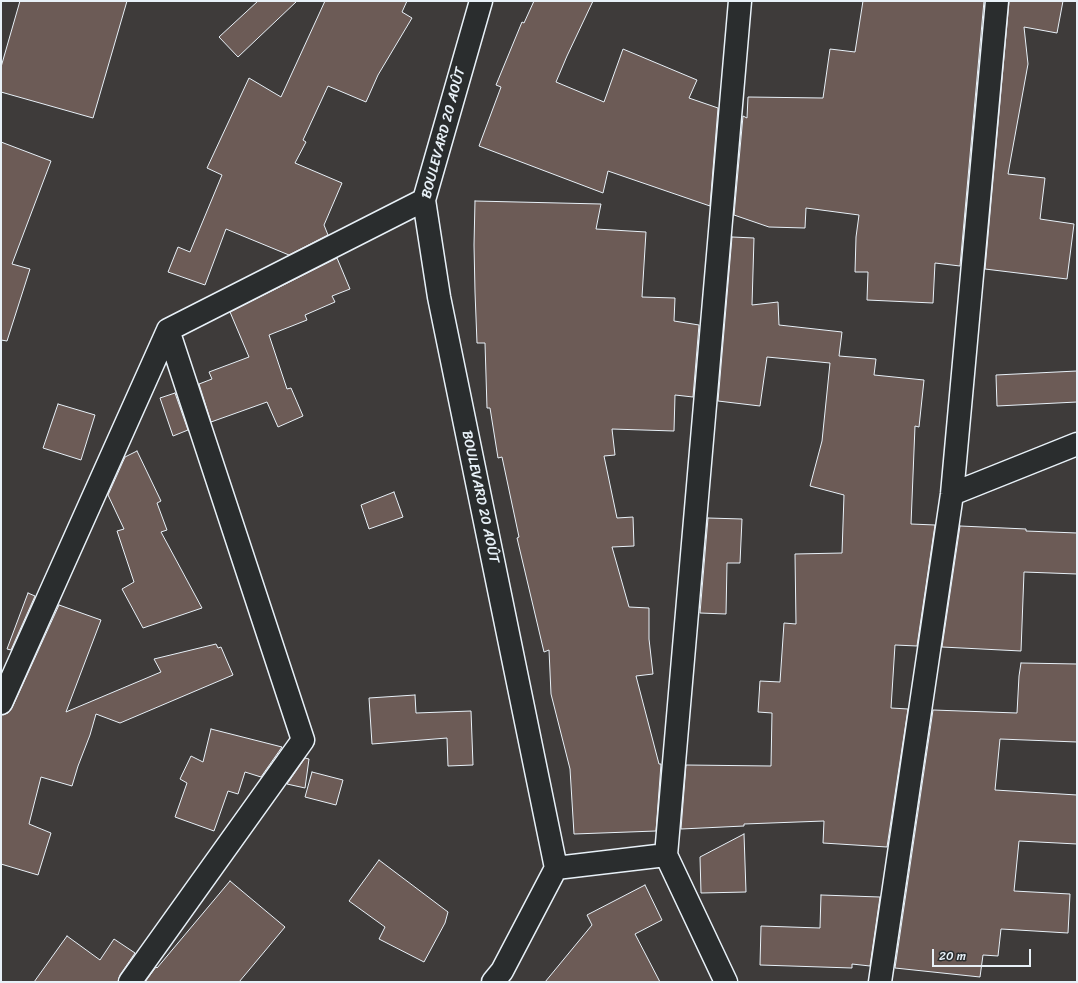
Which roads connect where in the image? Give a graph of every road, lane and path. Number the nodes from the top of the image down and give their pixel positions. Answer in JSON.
{"nodes":[{"id":1,"x":481,"y":1,"type":"edge"},
{"id":2,"x":740,"y":1,"type":"edge"},
{"id":3,"x":997,"y":1,"type":"edge"},
{"id":4,"x":424,"y":200,"type":"junction"},
{"id":5,"x":168,"y":330,"type":"junction"},
{"id":6,"x":1077,"y":444,"type":"edge"},
{"id":7,"x":952,"y":494,"type":"junction"},
{"id":8,"x":1,"y":703,"type":"edge"},
{"id":9,"x":666,"y":855,"type":"junction"},
{"id":10,"x":556,"y":868,"type":"junction"},
{"id":11,"x":130,"y":982,"type":"edge"},
{"id":12,"x":493,"y":982,"type":"edge"},
{"id":13,"x":726,"y":982,"type":"edge"},
{"id":14,"x":880,"y":982,"type":"edge"}],
"edges":[{"from":1,"to":4,"type":"street","name":"BOULEVARD 20 AOÛT"},
{"from":2,"to":9,"type":"street"},
{"from":3,"to":7,"type":"street"},
{"from":4,"to":5,"type":"street"},
{"from":4,"to":10,"type":"street","name":"BOULEVARD 20 AOÛT"},
{"from":5,"to":8,"type":"street"},
{"from":5,"to":11,"type":"street"},
{"from":6,"to":7,"type":"street"},
{"from":7,"to":14,"type":"street"},
{"from":9,"to":10,"type":"street"},
{"from":9,"to":13,"type":"street"},
{"from":10,"to":12,"type":"street"}]}
